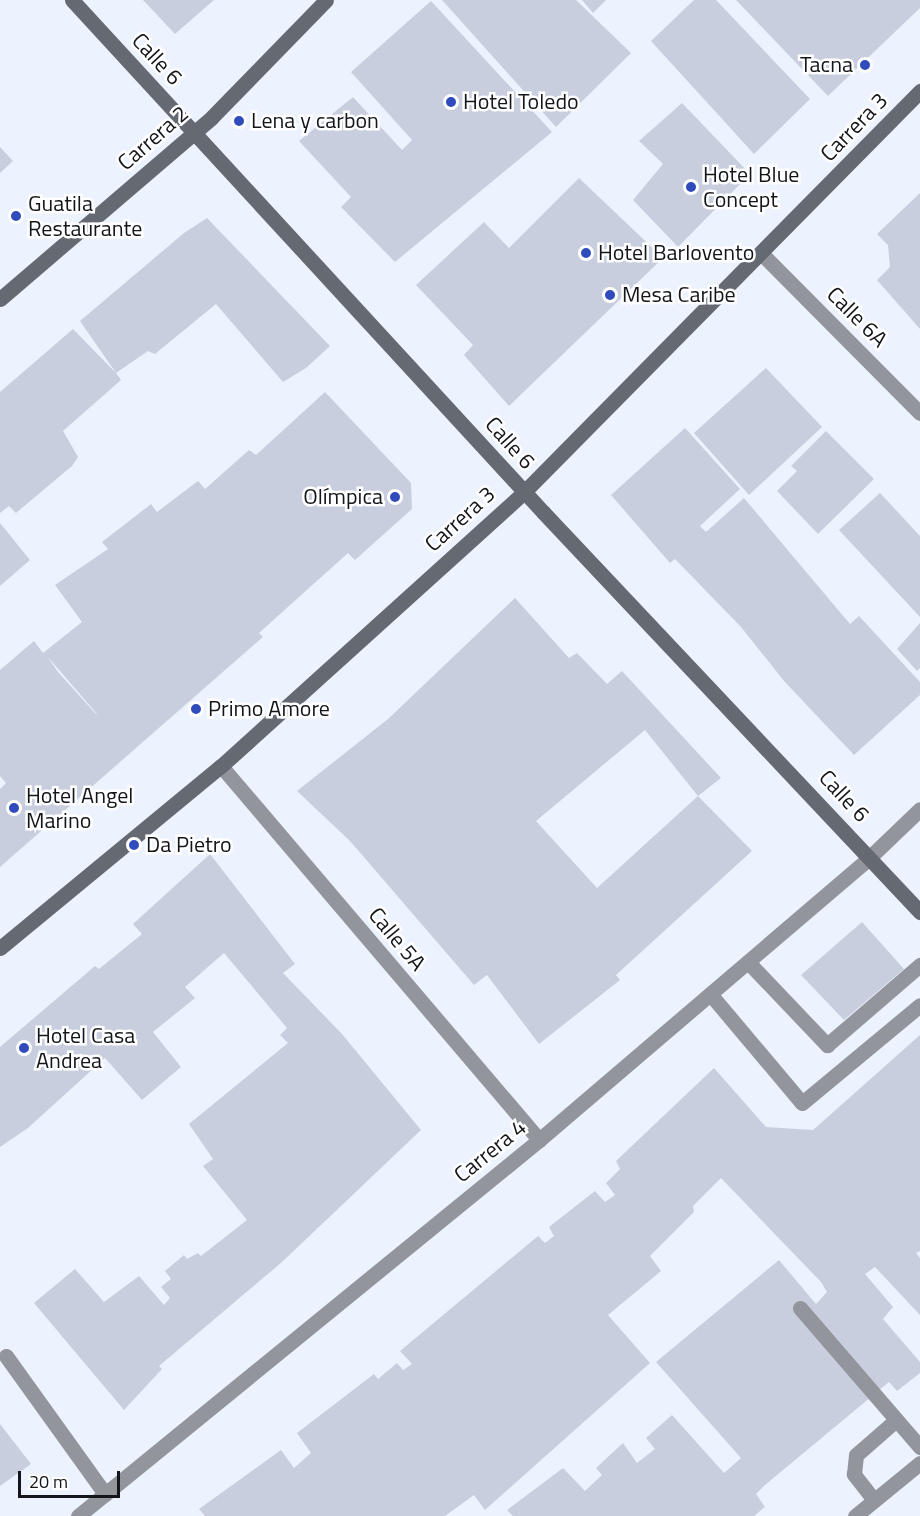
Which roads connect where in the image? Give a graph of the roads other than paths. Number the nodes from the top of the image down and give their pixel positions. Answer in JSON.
{"nodes":[{"id":1,"x":72,"y":0,"type":"edge"},
{"id":2,"x":326,"y":0,"type":"edge"},
{"id":3,"x":920,"y":91,"type":"edge"},
{"id":4,"x":194,"y":133,"type":"junction"},
{"id":5,"x":762,"y":254,"type":"junction"},
{"id":6,"x":0,"y":298,"type":"edge"},
{"id":7,"x":920,"y":412,"type":"edge"},
{"id":8,"x":524,"y":492,"type":"junction"},
{"id":9,"x":221,"y":766,"type":"junction"},
{"id":10,"x":920,"y":809,"type":"edge"},
{"id":11,"x":870,"y":857,"type":"junction"},
{"id":12,"x":917,"y":902,"type":"edge"},
{"id":13,"x":0,"y":948,"type":"edge"},
{"id":14,"x":748,"y":962,"type":"junction"},
{"id":15,"x":920,"y":965,"type":"edge"},
{"id":16,"x":711,"y":994,"type":"junction"},
{"id":17,"x":920,"y":1005,"type":"edge"},
{"id":18,"x":539,"y":1140,"type":"junction"},
{"id":19,"x":800,"y":1308,"type":"dead end"},
{"id":20,"x":6,"y":1356,"type":"dead end"},
{"id":21,"x":896,"y":1420,"type":"junction"},
{"id":22,"x":920,"y":1447,"type":"edge"},
{"id":23,"x":920,"y":1462,"type":"edge"},
{"id":24,"x":105,"y":1494,"type":"junction"},
{"id":25,"x":874,"y":1500,"type":"junction"},
{"id":26,"x":78,"y":1516,"type":"edge"},
{"id":27,"x":855,"y":1516,"type":"edge"}],
"edges":[{"from":1,"to":4,"type":"main road","name":"Calle 6"},
{"from":2,"to":4,"type":"main road","name":"Carrera 2"},
{"from":3,"to":5,"type":"main road","name":"Carrera 3"},
{"from":4,"to":6,"type":"main road","name":"Carrera 2"},
{"from":4,"to":8,"type":"main road","name":"Calle 6"},
{"from":5,"to":7,"type":"street","name":"Calle 6A"},
{"from":5,"to":8,"type":"main road","name":"Carrera 3"},
{"from":8,"to":9,"type":"main road","name":"Carrera 3"},
{"from":8,"to":11,"type":"main road","name":"Calle 6"},
{"from":9,"to":13,"type":"main road","name":"Carrera 3"},
{"from":9,"to":18,"type":"street","name":"Calle 5A"},
{"from":10,"to":11,"type":"street","name":"Carrera 4"},
{"from":11,"to":12,"type":"main road","name":"Calle 6"},
{"from":11,"to":14,"type":"street","name":"Carrera 4"},
{"from":14,"to":15,"type":"street"},
{"from":14,"to":16,"type":"street","name":"Carrera 4"},
{"from":16,"to":17,"type":"street"},
{"from":16,"to":18,"type":"street","name":"Carrera 4"},
{"from":18,"to":24,"type":"street","name":"Carrera 4"},
{"from":19,"to":21,"type":"street"},
{"from":20,"to":24,"type":"street"},
{"from":21,"to":22,"type":"street"},
{"from":21,"to":25,"type":"street"},
{"from":23,"to":25,"type":"street"},
{"from":24,"to":26,"type":"street","name":"Carrera 4"},
{"from":25,"to":27,"type":"street"}]}
